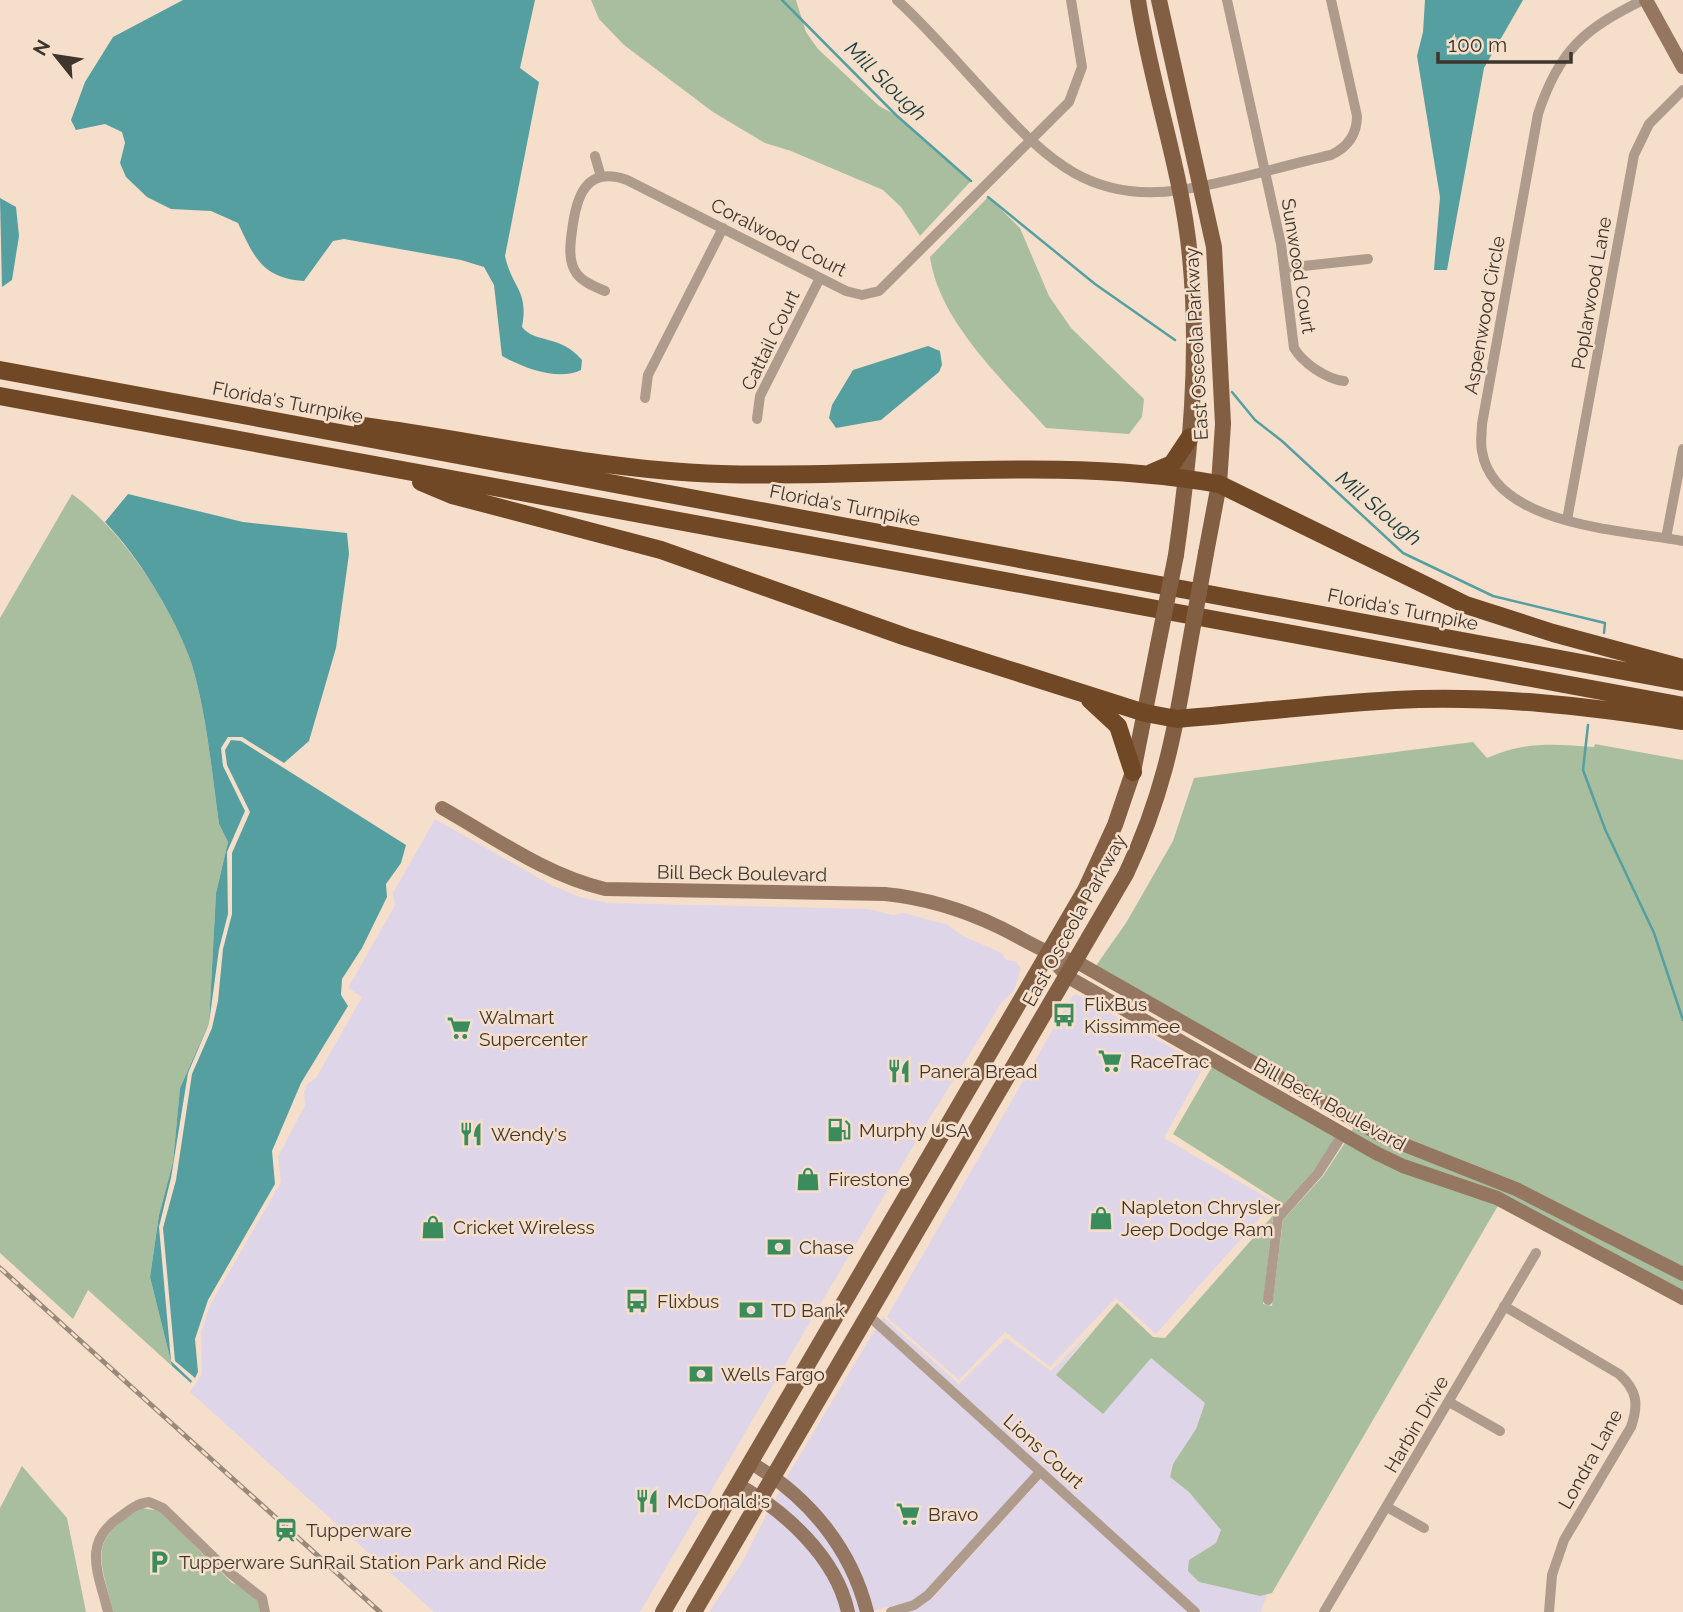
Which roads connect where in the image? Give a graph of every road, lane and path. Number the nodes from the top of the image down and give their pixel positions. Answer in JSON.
{"nodes":[{"id":1,"x":897,"y":0,"type":"edge"},
{"id":2,"x":1071,"y":0,"type":"edge"},
{"id":3,"x":1138,"y":0,"type":"edge"},
{"id":4,"x":1159,"y":0,"type":"edge"},
{"id":5,"x":1227,"y":0,"type":"edge"},
{"id":6,"x":1331,"y":0,"type":"edge"},
{"id":7,"x":1645,"y":0,"type":"edge"},
{"id":8,"x":1683,"y":67,"type":"edge"},
{"id":9,"x":1683,"y":90,"type":"edge"},
{"id":10,"x":1030,"y":142,"type":"junction"},
{"id":11,"x":595,"y":156,"type":"dead end"},
{"id":12,"x":1265,"y":170,"type":"junction"},
{"id":13,"x":601,"y":177,"type":"junction"},
{"id":14,"x":1202,"y":185,"type":"junction"},
{"id":15,"x":1180,"y":190,"type":"junction"},
{"id":16,"x":723,"y":228,"type":"junction"},
{"id":17,"x":1368,"y":259,"type":"dead end"},
{"id":18,"x":1285,"y":268,"type":"junction"},
{"id":19,"x":820,"y":278,"type":"junction"},
{"id":20,"x":605,"y":291,"type":"dead end"},
{"id":21,"x":0,"y":370,"type":"edge"},
{"id":22,"x":1344,"y":381,"type":"dead end"},
{"id":23,"x":134,"y":395,"type":"junction"},
{"id":24,"x":0,"y":396,"type":"edge"},
{"id":25,"x":645,"y":398,"type":"dead end"},
{"id":26,"x":757,"y":419,"type":"dead end"},
{"id":27,"x":1190,"y":437,"type":"junction"},
{"id":28,"x":1683,"y":449,"type":"edge"},
{"id":29,"x":388,"y":468,"type":"junction"},
{"id":30,"x":1145,"y":476,"type":"junction"},
{"id":31,"x":1186,"y":478,"type":"junction"},
{"id":32,"x":1219,"y":484,"type":"junction"},
{"id":33,"x":1567,"y":520,"type":"junction"},
{"id":34,"x":1666,"y":538,"type":"junction"},
{"id":35,"x":1683,"y":541,"type":"edge"},
{"id":36,"x":1683,"y":668,"type":"edge"},
{"id":37,"x":1683,"y":682,"type":"edge"},
{"id":38,"x":1079,"y":692,"type":"junction"},
{"id":39,"x":1683,"y":706,"type":"edge"},
{"id":40,"x":1145,"y":713,"type":"junction"},
{"id":41,"x":1177,"y":719,"type":"junction"},
{"id":42,"x":1683,"y":721,"type":"edge"},
{"id":43,"x":1133,"y":772,"type":"junction"},
{"id":44,"x":442,"y":807,"type":"dead end"},
{"id":45,"x":1048,"y":955,"type":"junction"},
{"id":46,"x":1077,"y":962,"type":"junction"},
{"id":47,"x":1068,"y":978,"type":"junction"},
{"id":48,"x":1351,"y":1120,"type":"junction"},
{"id":49,"x":1343,"y":1134,"type":"junction"},
{"id":50,"x":1536,"y":1253,"type":"dead end"},
{"id":51,"x":1679,"y":1272,"type":"edge"},
{"id":52,"x":1683,"y":1298,"type":"edge"},
{"id":53,"x":1268,"y":1300,"type":"dead end"},
{"id":54,"x":1504,"y":1306,"type":"junction"},
{"id":55,"x":869,"y":1316,"type":"junction"},
{"id":56,"x":1449,"y":1402,"type":"junction"},
{"id":57,"x":1500,"y":1431,"type":"dead end"},
{"id":58,"x":751,"y":1463,"type":"junction"},
{"id":59,"x":1040,"y":1472,"type":"junction"},
{"id":60,"x":775,"y":1477,"type":"junction"},
{"id":61,"x":738,"y":1485,"type":"junction"},
{"id":62,"x":763,"y":1499,"type":"junction"},
{"id":63,"x":1387,"y":1507,"type":"junction"},
{"id":64,"x":1424,"y":1528,"type":"dead end"},
{"id":65,"x":108,"y":1612,"type":"edge"},
{"id":66,"x":265,"y":1612,"type":"edge"},
{"id":67,"x":663,"y":1612,"type":"edge"},
{"id":68,"x":694,"y":1612,"type":"edge"},
{"id":69,"x":848,"y":1612,"type":"edge"},
{"id":70,"x":867,"y":1612,"type":"edge"},
{"id":71,"x":891,"y":1612,"type":"edge"},
{"id":72,"x":1195,"y":1612,"type":"edge"},
{"id":73,"x":1324,"y":1612,"type":"edge"},
{"id":74,"x":1549,"y":1612,"type":"edge"}],
"edges":[{"from":1,"to":10,"type":"street"},
{"from":2,"to":10,"type":"street","name":"Coralwood Court"},
{"from":3,"to":15,"type":"main road","name":"East Osceola Parkway"},
{"from":4,"to":14,"type":"main road","name":"East Osceola Parkway"},
{"from":5,"to":12,"type":"street","name":"Sunwood Court"},
{"from":6,"to":12,"type":"street"},
{"from":7,"to":8,"type":"street"},
{"from":7,"to":33,"type":"street","name":"Aspenwood Circle"},
{"from":9,"to":33,"type":"street","name":"Poplarwood Lane"},
{"from":10,"to":15,"type":"street"},
{"from":10,"to":19,"type":"street","name":"Coralwood Court"},
{"from":11,"to":13,"type":"street"},
{"from":12,"to":14,"type":"street"},
{"from":12,"to":18,"type":"street","name":"Sunwood Court"},
{"from":13,"to":16,"type":"street","name":"Coralwood Court"},
{"from":13,"to":20,"type":"street"},
{"from":14,"to":15,"type":"street"},
{"from":14,"to":32,"type":"main road","name":"East Osceola Parkway"},
{"from":15,"to":27,"type":"main road","name":"East Osceola Parkway"},
{"from":16,"to":19,"type":"street","name":"Coralwood Court"},
{"from":16,"to":25,"type":"street"},
{"from":17,"to":18,"type":"street"},
{"from":18,"to":22,"type":"street","name":"Sunwood Court"},
{"from":19,"to":26,"type":"street","name":"Cattail Court"},
{"from":21,"to":23,"type":"highway","name":"Florida's Turnpike"},
{"from":23,"to":30,"type":"highway"},
{"from":23,"to":37,"type":"highway","name":"Florida's Turnpike"},
{"from":24,"to":29,"type":"highway"},
{"from":27,"to":30,"type":"highway"},
{"from":27,"to":31,"type":"main road","name":"East Osceola Parkway"},
{"from":28,"to":34,"type":"street"},
{"from":29,"to":38,"type":"highway"},
{"from":29,"to":39,"type":"highway"},
{"from":30,"to":31,"type":"highway"},
{"from":31,"to":32,"type":"highway"},
{"from":31,"to":40,"type":"main road","name":"East Osceola Parkway","bridge":true},
{"from":32,"to":36,"type":"highway"},
{"from":32,"to":41,"type":"main road","name":"East Osceola Parkway","bridge":true},
{"from":33,"to":34,"type":"street","name":"Aspenwood Circle"},
{"from":34,"to":35,"type":"street","name":"Aspenwood Circle"},
{"from":38,"to":40,"type":"highway"},
{"from":38,"to":43,"type":"highway"},
{"from":40,"to":41,"type":"highway"},
{"from":40,"to":43,"type":"main road","name":"East Osceola Parkway"},
{"from":41,"to":42,"type":"highway"},
{"from":41,"to":46,"type":"main road","name":"East Osceola Parkway"},
{"from":43,"to":45,"type":"main road","name":"East Osceola Parkway"},
{"from":44,"to":45,"type":"street","name":"Bill Beck Boulevard"},
{"from":45,"to":46,"type":"street","name":"Bill Beck Boulevard"},
{"from":45,"to":47,"type":"street","name":"Bill Beck Boulevard"},
{"from":45,"to":58,"type":"main road","name":"East Osceola Parkway"},
{"from":46,"to":47,"type":"main road","name":"East Osceola Parkway"},
{"from":46,"to":48,"type":"street","name":"Bill Beck Boulevard"},
{"from":47,"to":49,"type":"street","name":"Bill Beck Boulevard"},
{"from":47,"to":55,"type":"main road","name":"East Osceola Parkway"},
{"from":48,"to":49,"type":"street"},
{"from":48,"to":51,"type":"street","name":"Bill Beck Boulevard"},
{"from":49,"to":52,"type":"street","name":"Bill Beck Boulevard"},
{"from":49,"to":53,"type":"street"},
{"from":50,"to":54,"type":"street","name":"Harbin Drive"},
{"from":54,"to":56,"type":"street","name":"Harbin Drive"},
{"from":54,"to":74,"type":"street","name":"Londra Lane"},
{"from":55,"to":59,"type":"street","name":"Lions Court"},
{"from":55,"to":60,"type":"main road","name":"East Osceola Parkway"},
{"from":56,"to":57,"type":"street"},
{"from":56,"to":63,"type":"street","name":"Harbin Drive"},
{"from":58,"to":60,"type":"street"},
{"from":58,"to":61,"type":"main road","name":"East Osceola Parkway"},
{"from":59,"to":71,"type":"street"},
{"from":59,"to":72,"type":"street","name":"Lions Court"},
{"from":60,"to":62,"type":"main road","name":"East Osceola Parkway"},
{"from":60,"to":70,"type":"street"},
{"from":61,"to":62,"type":"street"},
{"from":61,"to":67,"type":"main road","name":"East Osceola Parkway"},
{"from":62,"to":68,"type":"main road","name":"East Osceola Parkway"},
{"from":62,"to":69,"type":"street"},
{"from":63,"to":64,"type":"street"},
{"from":63,"to":73,"type":"street","name":"Harbin Drive"},
{"from":65,"to":66,"type":"street"}]}
